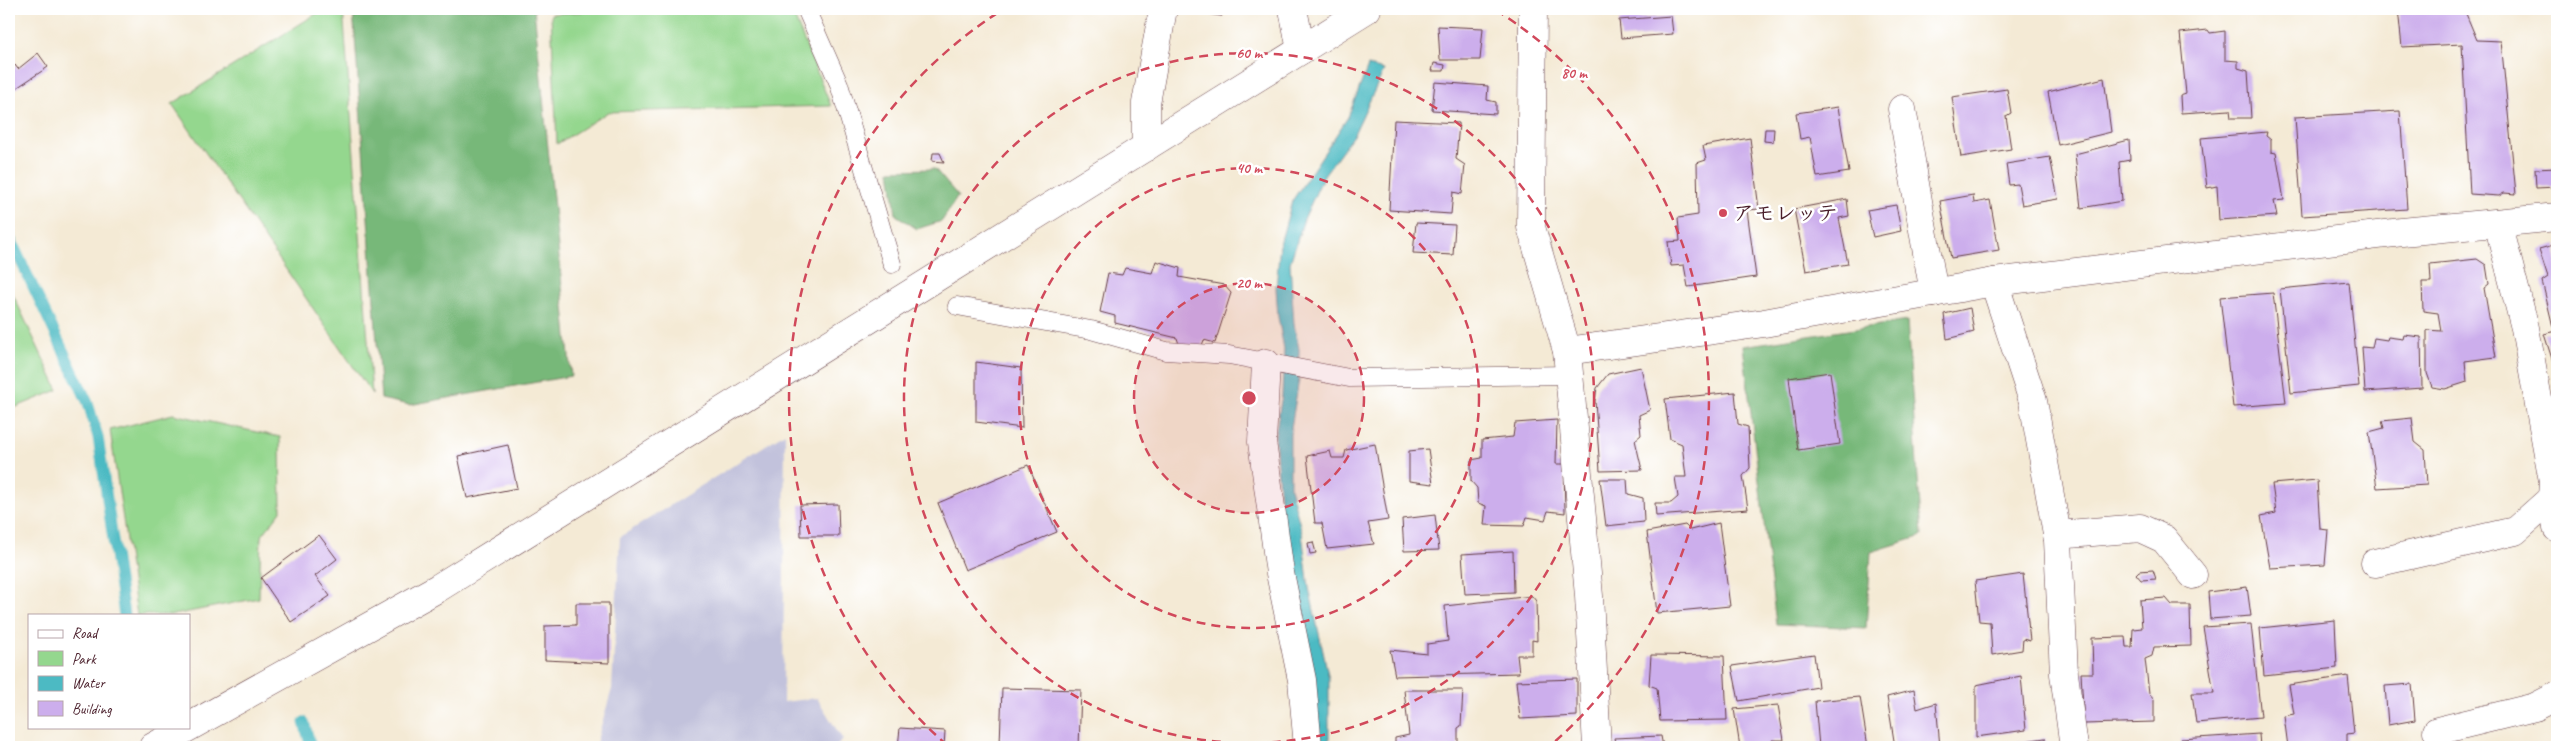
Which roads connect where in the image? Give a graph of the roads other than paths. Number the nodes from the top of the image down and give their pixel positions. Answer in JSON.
{"nodes":[{"id":1,"x":806,"y":9,"type":"edge"},
{"id":2,"x":1163,"y":9,"type":"edge"},
{"id":3,"x":1293,"y":9,"type":"edge"},
{"id":4,"x":1366,"y":9,"type":"edge"},
{"id":5,"x":1533,"y":9,"type":"edge"},
{"id":6,"x":1301,"y":50,"type":"junction"},
{"id":7,"x":1902,"y":109,"type":"dead end"},
{"id":8,"x":1146,"y":147,"type":"junction"},
{"id":9,"x":2557,"y":217,"type":"edge"},
{"id":10,"x":2498,"y":223,"type":"junction"},
{"id":11,"x":892,"y":264,"type":"dead end"},
{"id":12,"x":1994,"y":282,"type":"junction"},
{"id":13,"x":1934,"y":293,"type":"junction"},
{"id":14,"x":957,"y":306,"type":"dead end"},
{"id":15,"x":1266,"y":363,"type":"junction"},
{"id":16,"x":1568,"y":363,"type":"junction"},
{"id":17,"x":2554,"y":486,"type":"edge"},
{"id":18,"x":2557,"y":528,"type":"edge"},
{"id":19,"x":2057,"y":535,"type":"junction"},
{"id":20,"x":2375,"y":563,"type":"dead end"},
{"id":21,"x":2193,"y":575,"type":"dead end"},
{"id":22,"x":2557,"y":696,"type":"edge"},
{"id":23,"x":190,"y":726,"type":"edge"},
{"id":24,"x":187,"y":728,"type":"edge"},
{"id":25,"x":2437,"y":730,"type":"dead end"},
{"id":26,"x":153,"y":747,"type":"edge"},
{"id":27,"x":1308,"y":747,"type":"edge"},
{"id":28,"x":1597,"y":747,"type":"edge"},
{"id":29,"x":2074,"y":747,"type":"edge"}],
"edges":[{"from":1,"to":11,"type":"lane"},
{"from":2,"to":8,"type":"street"},
{"from":3,"to":6,"type":"street"},
{"from":4,"to":6,"type":"street"},
{"from":5,"to":16,"type":"street"},
{"from":6,"to":8,"type":"street"},
{"from":7,"to":13,"type":"street"},
{"from":8,"to":23,"type":"street"},
{"from":9,"to":10,"type":"street"},
{"from":10,"to":12,"type":"street"},
{"from":10,"to":17,"type":"street"},
{"from":12,"to":13,"type":"street"},
{"from":12,"to":19,"type":"street"},
{"from":13,"to":16,"type":"street"},
{"from":14,"to":15,"type":"lane"},
{"from":15,"to":16,"type":"lane"},
{"from":15,"to":27,"type":"street"},
{"from":16,"to":28,"type":"street"},
{"from":17,"to":18,"type":"street"},
{"from":17,"to":20,"type":"street"},
{"from":19,"to":21,"type":"street"},
{"from":19,"to":29,"type":"street"},
{"from":22,"to":25,"type":"street"},
{"from":24,"to":26,"type":"street"}]}
